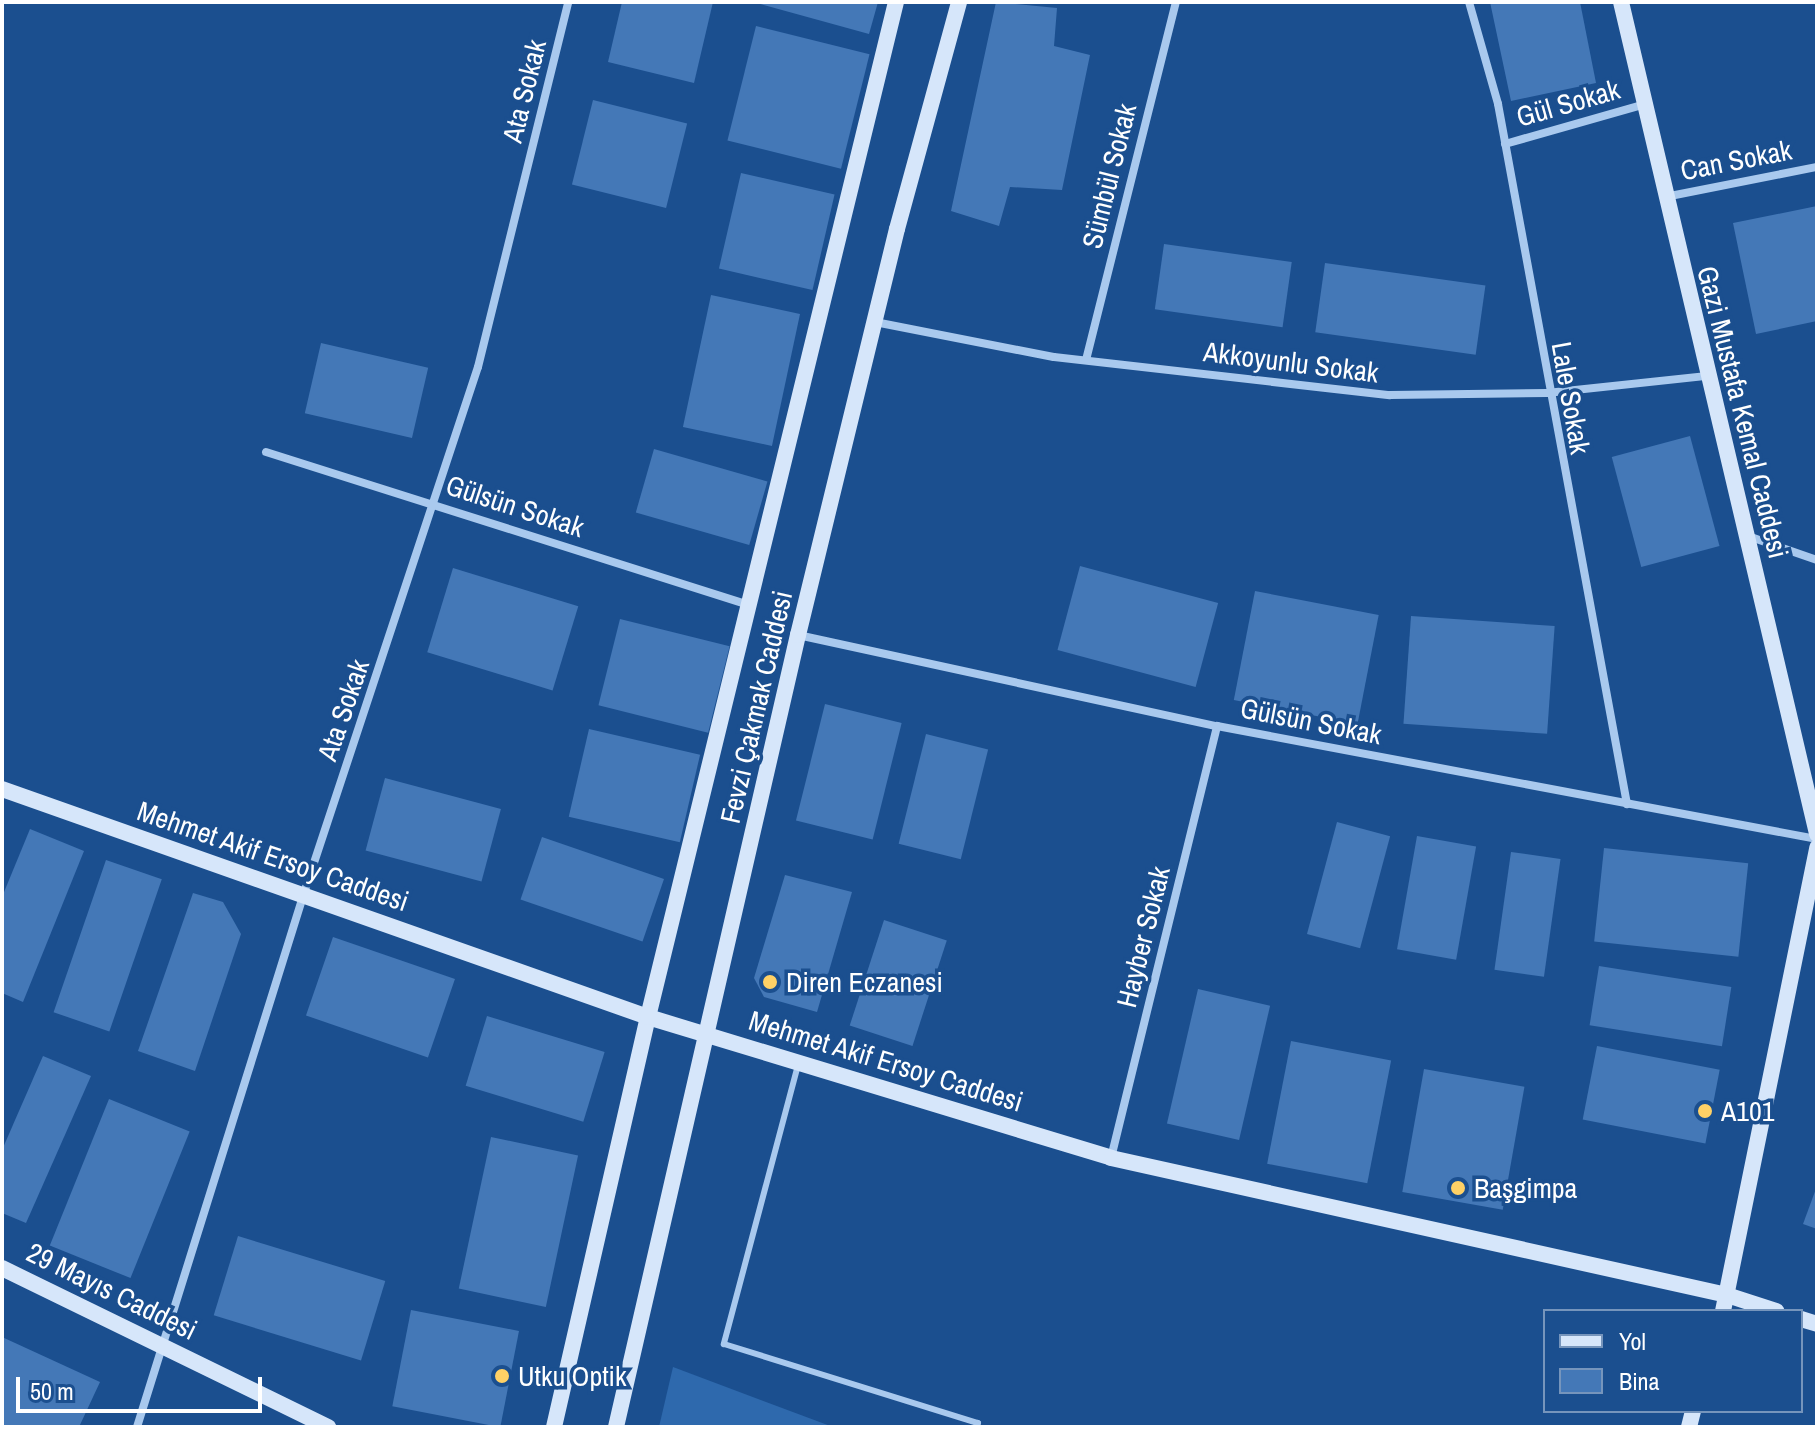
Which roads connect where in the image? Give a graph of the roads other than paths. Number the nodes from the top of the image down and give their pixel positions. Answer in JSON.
{"nodes":[{"id":1,"x":568,"y":2,"type":"edge"},
{"id":2,"x":896,"y":2,"type":"edge"},
{"id":3,"x":959,"y":2,"type":"edge"},
{"id":4,"x":1176,"y":2,"type":"edge"},
{"id":5,"x":1469,"y":2,"type":"edge"},
{"id":6,"x":1621,"y":2,"type":"edge"},
{"id":7,"x":1642,"y":105,"type":"junction"},
{"id":8,"x":1505,"y":144,"type":"junction"},
{"id":9,"x":1817,"y":167,"type":"edge"},
{"id":10,"x":1664,"y":198,"type":"junction"},
{"id":11,"x":874,"y":322,"type":"junction"},
{"id":12,"x":1086,"y":360,"type":"junction"},
{"id":13,"x":1707,"y":376,"type":"junction"},
{"id":14,"x":1547,"y":393,"type":"junction"},
{"id":15,"x":266,"y":452,"type":"dead end"},
{"id":16,"x":436,"y":503,"type":"junction"},
{"id":17,"x":1747,"y":535,"type":"junction"},
{"id":18,"x":1817,"y":560,"type":"edge"},
{"id":19,"x":749,"y":605,"type":"junction"},
{"id":20,"x":798,"y":635,"type":"junction"},
{"id":21,"x":1217,"y":726,"type":"junction"},
{"id":22,"x":2,"y":789,"type":"edge"},
{"id":23,"x":1627,"y":804,"type":"junction"},
{"id":24,"x":1817,"y":836,"type":"edge"},
{"id":25,"x":1817,"y":847,"type":"edge"},
{"id":26,"x":304,"y":893,"type":"junction"},
{"id":27,"x":1811,"y":908,"type":"edge"},
{"id":28,"x":648,"y":1017,"type":"junction"},
{"id":29,"x":707,"y":1033,"type":"junction"},
{"id":30,"x":799,"y":1061,"type":"junction"},
{"id":31,"x":1111,"y":1158,"type":"junction"},
{"id":32,"x":2,"y":1268,"type":"edge"},
{"id":33,"x":1725,"y":1303,"type":"edge"},
{"id":34,"x":1763,"y":1309,"type":"edge"},
{"id":35,"x":162,"y":1343,"type":"junction"},
{"id":36,"x":137,"y":1427,"type":"edge"},
{"id":37,"x":328,"y":1427,"type":"edge"},
{"id":38,"x":554,"y":1427,"type":"edge"},
{"id":39,"x":616,"y":1427,"type":"edge"},
{"id":40,"x":976,"y":1427,"type":"edge"}],
"edges":[{"from":1,"to":16,"type":"street","name":"Ata Sokak"},
{"from":2,"to":19,"type":"street","name":"Fevzi Çakmak Caddesi"},
{"from":3,"to":11,"type":"street","name":"Fevzi Çakmak Caddesi"},
{"from":4,"to":12,"type":"street","name":"Sümbül Sokak"},
{"from":5,"to":8,"type":"street","name":"Lale Sokak"},
{"from":6,"to":7,"type":"street","name":"Gazi Mustafa Kemal Caddesi"},
{"from":7,"to":8,"type":"street","name":"Gül Sokak"},
{"from":7,"to":10,"type":"street","name":"Gazi Mustafa Kemal Caddesi"},
{"from":8,"to":14,"type":"street","name":"Lale Sokak"},
{"from":9,"to":10,"type":"street","name":"Can Sokak"},
{"from":10,"to":13,"type":"street","name":"Gazi Mustafa Kemal Caddesi"},
{"from":11,"to":12,"type":"street","name":"Akkoyunlu Sokak"},
{"from":11,"to":20,"type":"street","name":"Fevzi Çakmak Caddesi"},
{"from":12,"to":14,"type":"street","name":"Akkoyunlu Sokak"},
{"from":13,"to":14,"type":"street","name":"Akkoyunlu Sokak"},
{"from":13,"to":17,"type":"street","name":"Gazi Mustafa Kemal Caddesi"},
{"from":14,"to":23,"type":"street","name":"Lale Sokak"},
{"from":15,"to":16,"type":"street","name":"Gülsün Sokak"},
{"from":16,"to":19,"type":"street","name":"Gülsün Sokak"},
{"from":16,"to":26,"type":"street","name":"Ata Sokak"},
{"from":17,"to":18,"type":"street"},
{"from":17,"to":24,"type":"street","name":"Gazi Mustafa Kemal Caddesi"},
{"from":19,"to":28,"type":"street","name":"Fevzi Çakmak Caddesi"},
{"from":20,"to":21,"type":"street","name":"Gülsün Sokak"},
{"from":20,"to":29,"type":"street","name":"Fevzi Çakmak Caddesi"},
{"from":21,"to":23,"type":"street","name":"Gülsün Sokak"},
{"from":21,"to":31,"type":"street","name":"Hayber Sokak"},
{"from":22,"to":26,"type":"street","name":"Mehmet Akif Ersoy Caddesi"},
{"from":23,"to":24,"type":"street","name":"Gülsün Sokak"},
{"from":25,"to":27,"type":"street"},
{"from":26,"to":28,"type":"street","name":"Mehmet Akif Ersoy Caddesi"},
{"from":26,"to":35,"type":"street","name":"Ata Sokak"},
{"from":27,"to":33,"type":"street"},
{"from":28,"to":29,"type":"street","name":"Mehmet Akif Ersoy Caddesi"},
{"from":28,"to":38,"type":"street","name":"Fevzi Çakmak Caddesi"},
{"from":29,"to":30,"type":"street","name":"Mehmet Akif Ersoy Caddesi"},
{"from":29,"to":39,"type":"street","name":"Fevzi Çakmak Caddesi"},
{"from":30,"to":31,"type":"street","name":"Mehmet Akif Ersoy Caddesi"},
{"from":30,"to":40,"type":"lane"},
{"from":31,"to":33,"type":"street","name":"Mehmet Akif Ersoy Caddesi"},
{"from":32,"to":35,"type":"street","name":"29 Mayıs Caddesi"},
{"from":33,"to":34,"type":"street","name":"Mehmet Akif Ersoy Caddesi"},
{"from":35,"to":36,"type":"street","name":"Ata Sokak"},
{"from":35,"to":37,"type":"street","name":"29 Mayıs Caddesi"}]}
